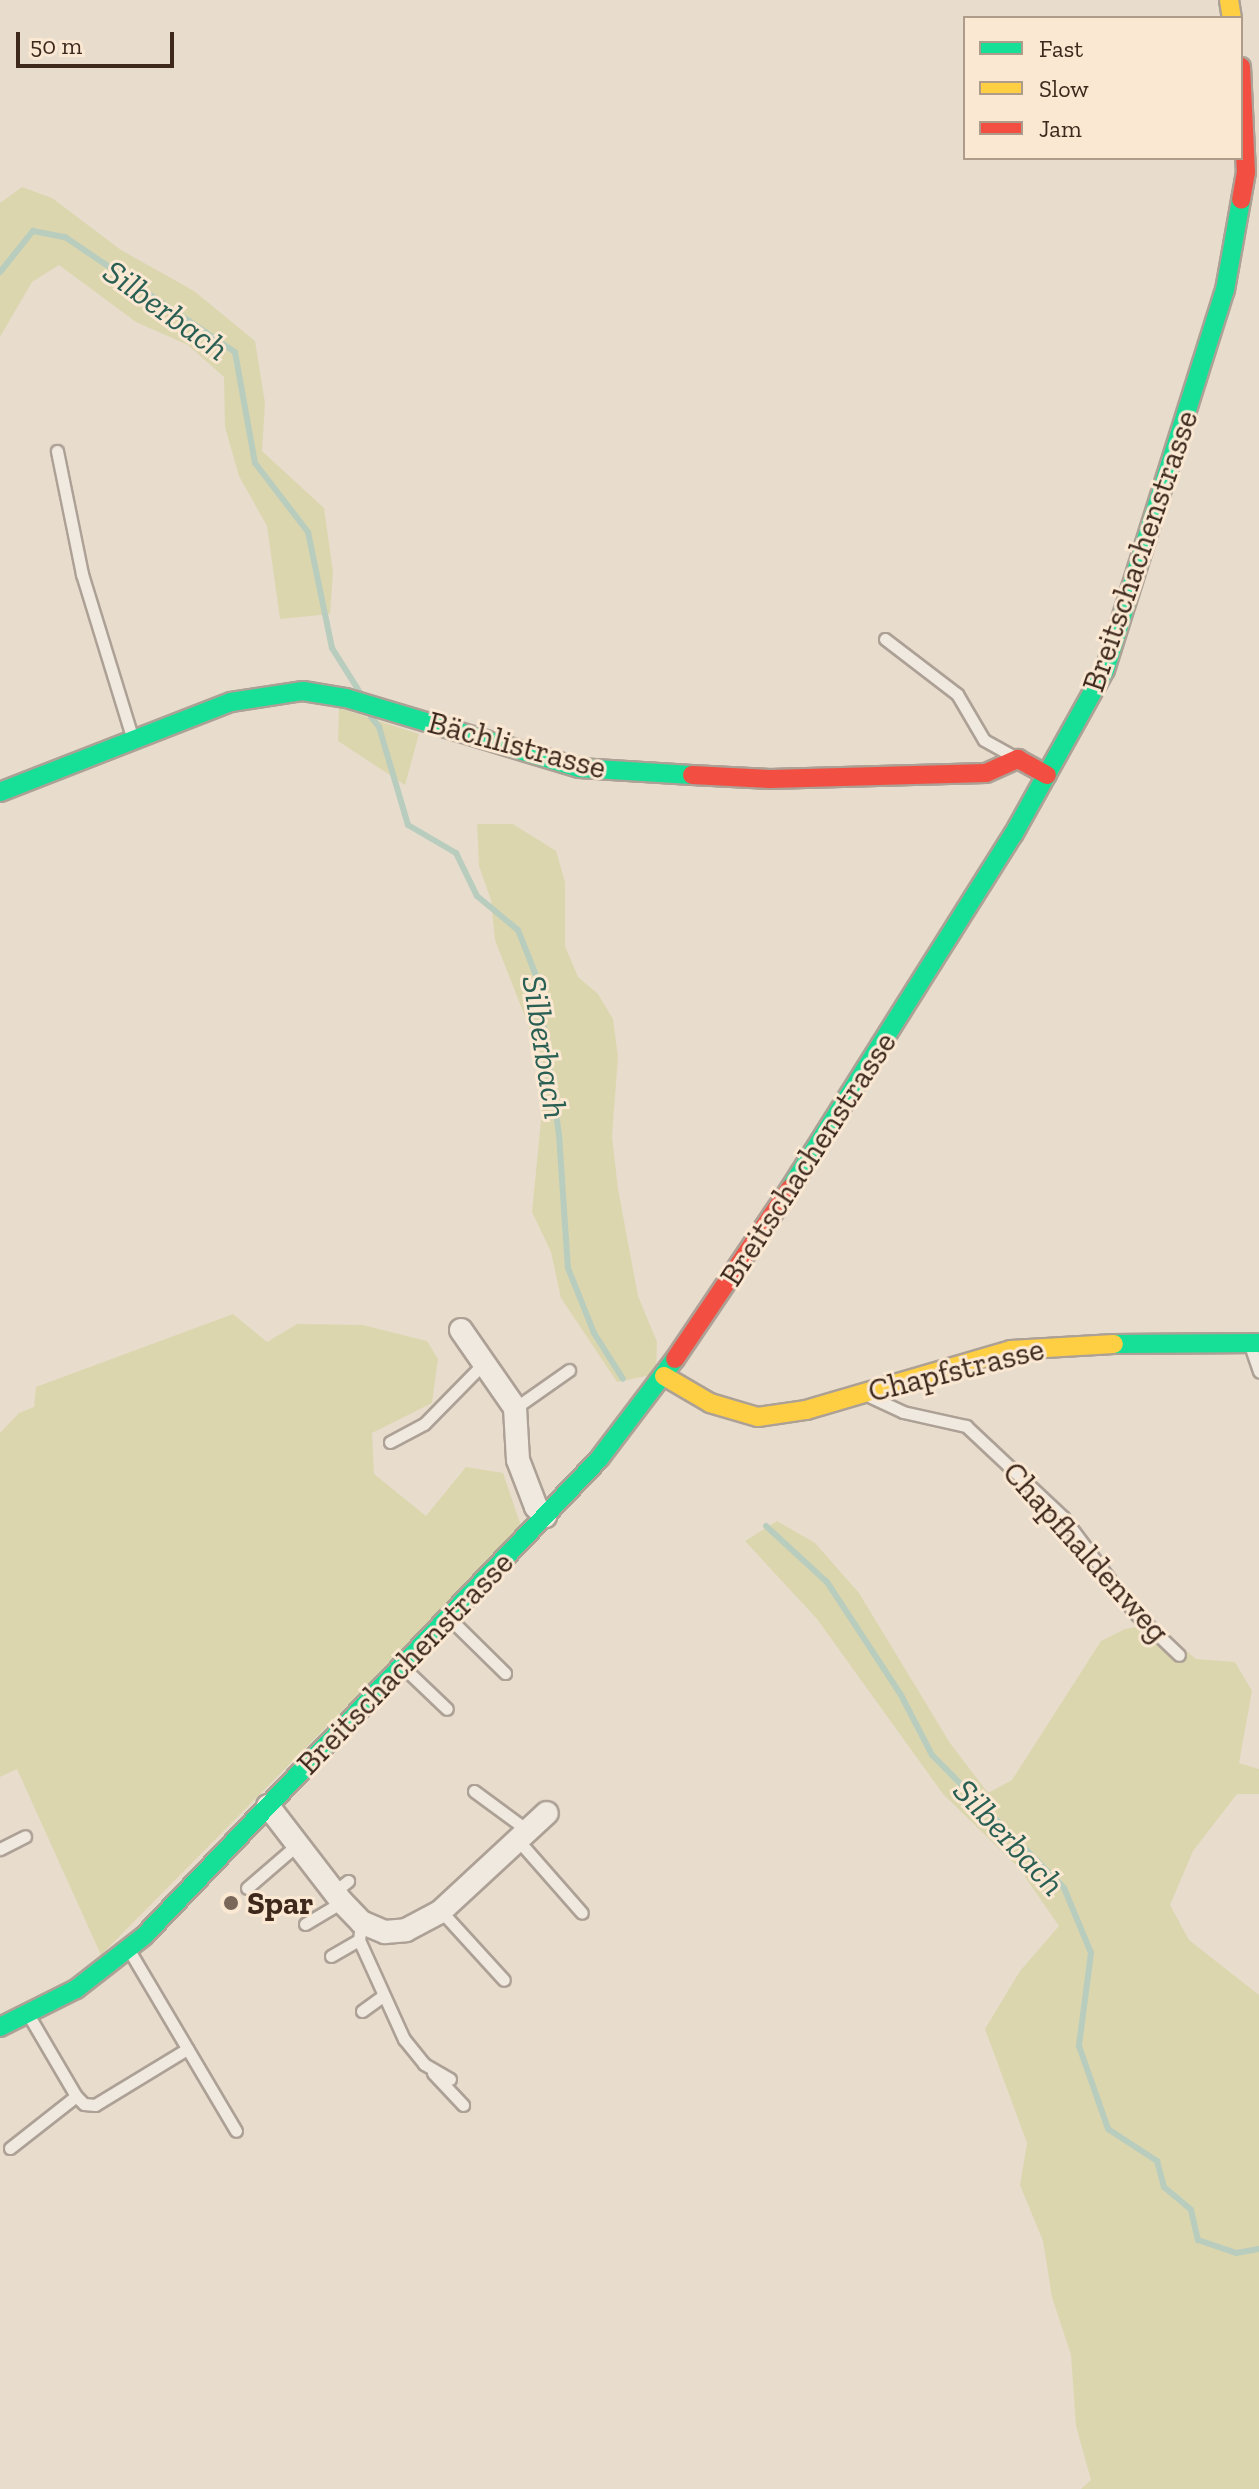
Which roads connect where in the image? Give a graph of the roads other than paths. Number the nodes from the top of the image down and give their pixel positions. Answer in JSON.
{"nodes":[{"id":1,"x":1243,"y":72,"type":"edge"},
{"id":2,"x":1252,"y":92,"type":"edge"},
{"id":3,"x":57,"y":451,"type":"dead end"},
{"id":4,"x":885,"y":639,"type":"dead end"},
{"id":5,"x":134,"y":742,"type":"junction"},
{"id":6,"x":1018,"y":759,"type":"junction"},
{"id":7,"x":1047,"y":775,"type":"junction"},
{"id":8,"x":0,"y":792,"type":"edge"},
{"id":9,"x":461,"y":1330,"type":"dead end"},
{"id":10,"x":1254,"y":1344,"type":"edge"},
{"id":11,"x":485,"y":1362,"type":"junction"},
{"id":12,"x":569,"y":1370,"type":"dead end"},
{"id":13,"x":1259,"y":1371,"type":"edge"},
{"id":14,"x":664,"y":1376,"type":"junction"},
{"id":15,"x":869,"y":1391,"type":"junction"},
{"id":16,"x":515,"y":1408,"type":"junction"},
{"id":17,"x":390,"y":1442,"type":"dead end"},
{"id":18,"x":545,"y":1516,"type":"junction"},
{"id":19,"x":448,"y":1617,"type":"junction"},
{"id":20,"x":1179,"y":1655,"type":"dead end"},
{"id":21,"x":402,"y":1665,"type":"junction"},
{"id":22,"x":505,"y":1673,"type":"dead end"},
{"id":23,"x":447,"y":1709,"type":"dead end"},
{"id":24,"x":474,"y":1791,"type":"dead end"},
{"id":25,"x":268,"y":1806,"type":"junction"},
{"id":26,"x":545,"y":1808,"type":"dead end"},
{"id":27,"x":522,"y":1834,"type":"junction"},
{"id":28,"x":25,"y":1836,"type":"dead end"},
{"id":29,"x":298,"y":1843,"type":"junction"},
{"id":30,"x":0,"y":1849,"type":"edge"},
{"id":31,"x":247,"y":1888,"type":"dead end"},
{"id":32,"x":341,"y":1892,"type":"junction"},
{"id":33,"x":441,"y":1911,"type":"junction"},
{"id":34,"x":582,"y":1913,"type":"dead end"},
{"id":35,"x":305,"y":1924,"type":"dead end"},
{"id":36,"x":360,"y":1931,"type":"junction"},
{"id":37,"x":129,"y":1950,"type":"junction"},
{"id":38,"x":331,"y":1956,"type":"dead end"},
{"id":39,"x":504,"y":1980,"type":"dead end"},
{"id":40,"x":383,"y":1996,"type":"junction"},
{"id":41,"x":362,"y":2011,"type":"dead end"},
{"id":42,"x":29,"y":2015,"type":"junction"},
{"id":43,"x":0,"y":2027,"type":"edge"},
{"id":44,"x":187,"y":2049,"type":"junction"},
{"id":45,"x":424,"y":2064,"type":"junction"},
{"id":46,"x":450,"y":2079,"type":"dead end"},
{"id":47,"x":76,"y":2096,"type":"junction"},
{"id":48,"x":463,"y":2105,"type":"dead end"},
{"id":49,"x":236,"y":2131,"type":"dead end"},
{"id":50,"x":10,"y":2148,"type":"dead end"}],
"edges":[{"from":1,"to":2,"type":"street","name":"Breitschachenstrasse"},
{"from":2,"to":7,"type":"street","name":"Breitschachenstrasse"},
{"from":3,"to":5,"type":"lane"},
{"from":4,"to":6,"type":"lane"},
{"from":5,"to":6,"type":"street","name":"Bächlistrasse"},
{"from":5,"to":8,"type":"street","name":"Bächlistrasse"},
{"from":6,"to":7,"type":"street"},
{"from":7,"to":14,"type":"street","name":"Breitschachenstrasse"},
{"from":9,"to":11,"type":"street"},
{"from":10,"to":13,"type":"lane"},
{"from":10,"to":15,"type":"street","name":"Chapfstrasse"},
{"from":11,"to":16,"type":"street"},
{"from":11,"to":17,"type":"lane"},
{"from":12,"to":16,"type":"lane"},
{"from":14,"to":15,"type":"street","name":"Chapfstrasse"},
{"from":14,"to":18,"type":"street","name":"Breitschachenstrasse"},
{"from":15,"to":20,"type":"lane","name":"Chapfhaldenweg"},
{"from":16,"to":18,"type":"street"},
{"from":18,"to":19,"type":"street","name":"Breitschachenstrasse"},
{"from":19,"to":21,"type":"street","name":"Breitschachenstrasse"},
{"from":19,"to":22,"type":"lane"},
{"from":21,"to":23,"type":"lane"},
{"from":21,"to":25,"type":"street","name":"Breitschachenstrasse"},
{"from":24,"to":27,"type":"lane"},
{"from":25,"to":29,"type":"street"},
{"from":25,"to":37,"type":"street","name":"Breitschachenstrasse"},
{"from":26,"to":27,"type":"street"},
{"from":27,"to":33,"type":"street"},
{"from":27,"to":34,"type":"lane"},
{"from":28,"to":30,"type":"lane"},
{"from":29,"to":31,"type":"lane"},
{"from":29,"to":32,"type":"street"},
{"from":32,"to":35,"type":"lane"},
{"from":32,"to":36,"type":"street"},
{"from":33,"to":36,"type":"street"},
{"from":33,"to":39,"type":"lane"},
{"from":36,"to":38,"type":"lane"},
{"from":36,"to":40,"type":"lane"},
{"from":37,"to":42,"type":"street","name":"Breitschachenstrasse"},
{"from":37,"to":44,"type":"lane"},
{"from":40,"to":41,"type":"lane"},
{"from":40,"to":45,"type":"lane"},
{"from":42,"to":43,"type":"street","name":"Breitschachenstrasse"},
{"from":42,"to":47,"type":"lane"},
{"from":44,"to":47,"type":"lane"},
{"from":44,"to":49,"type":"lane"},
{"from":45,"to":46,"type":"lane"},
{"from":45,"to":48,"type":"lane"},
{"from":47,"to":50,"type":"lane"}]}
